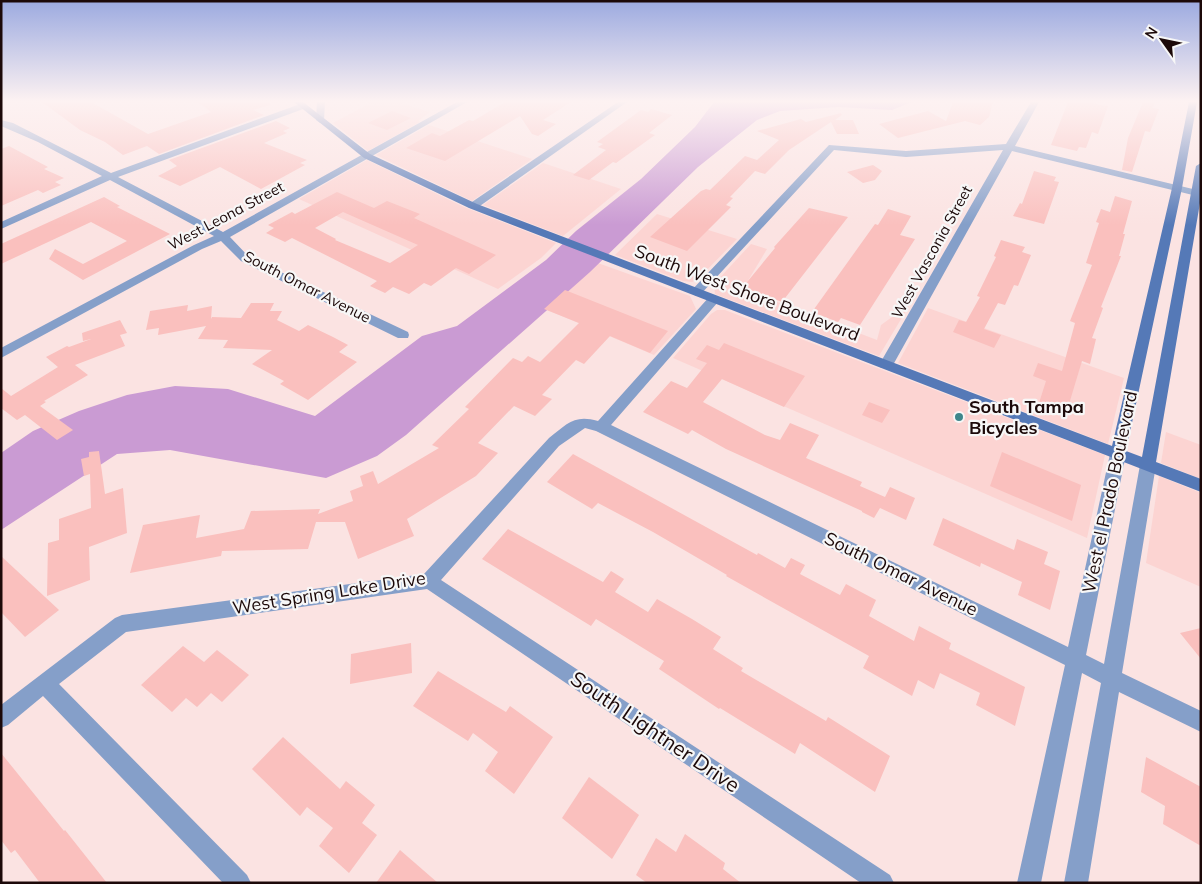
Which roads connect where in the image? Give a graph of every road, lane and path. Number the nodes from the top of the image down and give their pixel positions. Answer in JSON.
{"nodes":[{"id":1,"x":46,"y":143,"type":"edge"},
{"id":2,"x":197,"y":143,"type":"edge"},
{"id":3,"x":350,"y":143,"type":"edge"},
{"id":4,"x":390,"y":143,"type":"edge"},
{"id":5,"x":564,"y":143,"type":"edge"},
{"id":6,"x":1011,"y":143,"type":"edge"},
{"id":7,"x":1185,"y":143,"type":"edge"},
{"id":8,"x":1009,"y":147,"type":"junction"},
{"id":9,"x":367,"y":156,"type":"junction"},
{"id":10,"x":1201,"y":166,"type":"edge"},
{"id":11,"x":111,"y":176,"type":"junction"},
{"id":12,"x":1176,"y":188,"type":"junction"},
{"id":13,"x":1198,"y":194,"type":"edge"},
{"id":14,"x":473,"y":206,"type":"junction"},
{"id":15,"x":1,"y":226,"type":"edge"},
{"id":16,"x":223,"y":236,"type":"junction"},
{"id":17,"x":1157,"y":276,"type":"junction"},
{"id":18,"x":1180,"y":283,"type":"junction"},
{"id":19,"x":696,"y":292,"type":"junction"},
{"id":20,"x":714,"y":299,"type":"junction"},
{"id":21,"x":403,"y":335,"type":"dead end"},
{"id":22,"x":1,"y":354,"type":"edge"},
{"id":23,"x":886,"y":365,"type":"junction"},
{"id":24,"x":601,"y":427,"type":"junction"},
{"id":25,"x":1118,"y":454,"type":"junction"},
{"id":26,"x":1148,"y":465,"type":"junction"},
{"id":27,"x":1201,"y":486,"type":"edge"},
{"id":28,"x":429,"y":581,"type":"junction"},
{"id":29,"x":1076,"y":660,"type":"junction"},
{"id":30,"x":1111,"y":678,"type":"junction"},
{"id":31,"x":44,"y":682,"type":"junction"},
{"id":32,"x":1,"y":718,"type":"edge"},
{"id":33,"x":1201,"y":722,"type":"edge"},
{"id":34,"x":239,"y":883,"type":"edge"},
{"id":35,"x":882,"y":883,"type":"edge"},
{"id":36,"x":1029,"y":883,"type":"edge"},
{"id":37,"x":1076,"y":883,"type":"edge"}],
"edges":[{"from":1,"to":11,"type":"street","name":"South Omar Avenue"},
{"from":2,"to":11,"type":"street"},
{"from":3,"to":9,"type":"street","name":"South West Shore Boulevard"},
{"from":4,"to":9,"type":"street","name":"West Leona Street"},
{"from":5,"to":14,"type":"street"},
{"from":6,"to":8,"type":"street","name":"West Vasconia Street"},
{"from":7,"to":12,"type":"street","name":"West el Prado Boulevard"},
{"from":8,"to":12,"type":"street"},
{"from":8,"to":19,"type":"street"},
{"from":8,"to":23,"type":"street","name":"West Vasconia Street"},
{"from":9,"to":14,"type":"street","name":"South West Shore Boulevard"},
{"from":9,"to":16,"type":"street","name":"West Leona Street"},
{"from":10,"to":13,"type":"street","name":"West el Prado Boulevard"},
{"from":11,"to":15,"type":"street"},
{"from":11,"to":16,"type":"street","name":"South Omar Avenue"},
{"from":12,"to":13,"type":"street"},
{"from":12,"to":17,"type":"street","name":"West el Prado Boulevard"},
{"from":13,"to":18,"type":"street","name":"West el Prado Boulevard"},
{"from":14,"to":19,"type":"street","name":"South West Shore Boulevard"},
{"from":16,"to":21,"type":"street","name":"South Omar Avenue"},
{"from":16,"to":22,"type":"street","name":"West Leona Street"},
{"from":17,"to":18,"type":"street"},
{"from":17,"to":25,"type":"street","name":"West el Prado Boulevard"},
{"from":18,"to":26,"type":"street","name":"West el Prado Boulevard"},
{"from":19,"to":20,"type":"street","name":"South West Shore Boulevard"},
{"from":20,"to":23,"type":"street","name":"South West Shore Boulevard"},
{"from":20,"to":24,"type":"street"},
{"from":23,"to":25,"type":"street","name":"South West Shore Boulevard"},
{"from":24,"to":28,"type":"street","name":"West Spring Lake Drive"},
{"from":24,"to":29,"type":"street","name":"South Omar Avenue"},
{"from":25,"to":26,"type":"street","name":"South West Shore Boulevard"},
{"from":25,"to":29,"type":"street","name":"West el Prado Boulevard"},
{"from":26,"to":27,"type":"street","name":"South West Shore Boulevard"},
{"from":26,"to":30,"type":"street","name":"West el Prado Boulevard"},
{"from":28,"to":31,"type":"street","name":"West Spring Lake Drive"},
{"from":28,"to":35,"type":"street","name":"South Lightner Drive"},
{"from":29,"to":30,"type":"street","name":"South Omar Avenue"},
{"from":29,"to":36,"type":"street","name":"West el Prado Boulevard"},
{"from":30,"to":33,"type":"street","name":"South Omar Avenue"},
{"from":30,"to":37,"type":"street","name":"West el Prado Boulevard"},
{"from":31,"to":32,"type":"street","name":"West Spring Lake Drive"},
{"from":31,"to":34,"type":"street"}]}
